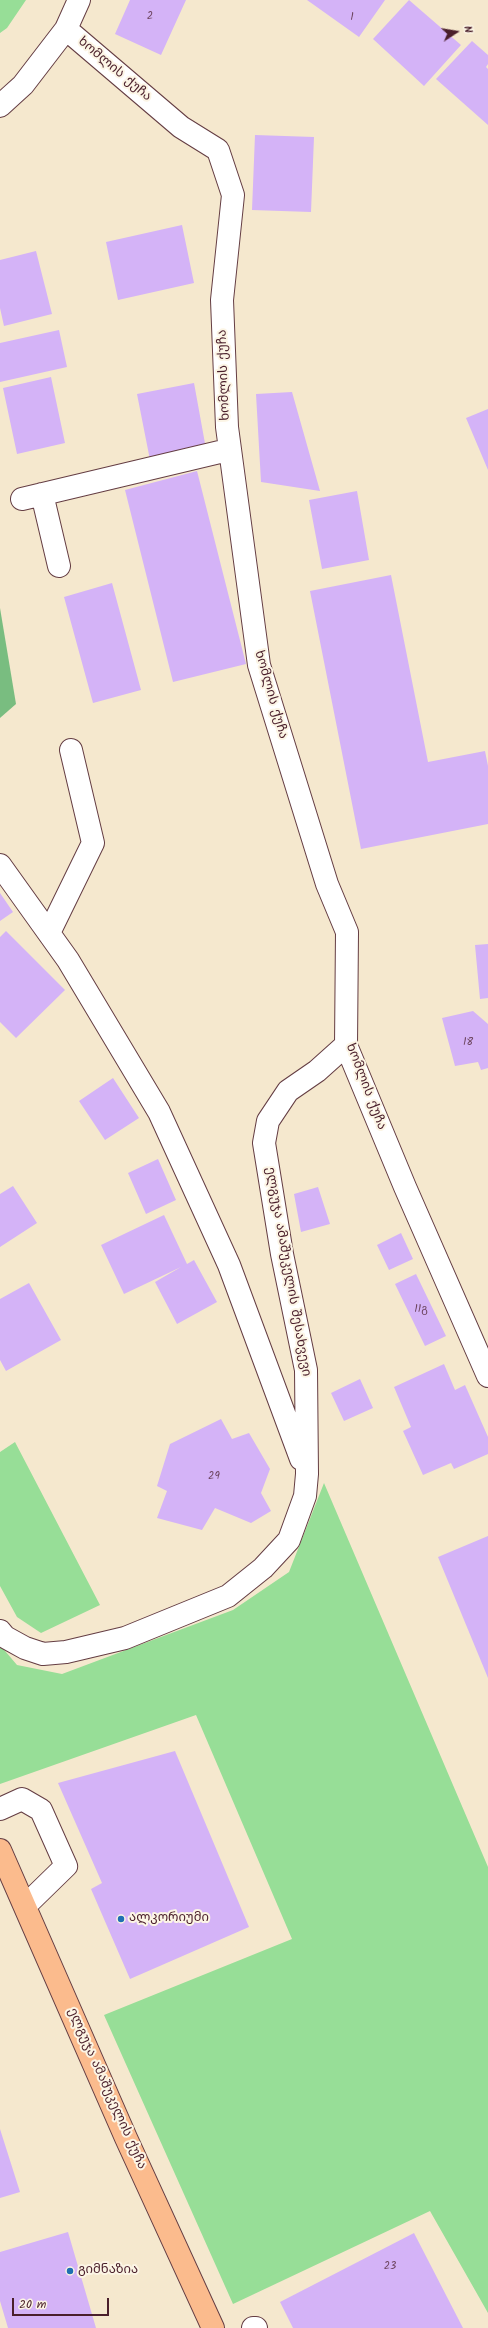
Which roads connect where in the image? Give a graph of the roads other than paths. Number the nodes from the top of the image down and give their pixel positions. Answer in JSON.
{"nodes":[{"id":1,"x":79,"y":0,"type":"edge"},
{"id":2,"x":66,"y":29,"type":"junction"},
{"id":3,"x":0,"y":106,"type":"edge"},
{"id":4,"x":228,"y":450,"type":"junction"},
{"id":5,"x":59,"y":566,"type":"dead end"},
{"id":6,"x":71,"y":750,"type":"dead end"},
{"id":7,"x":0,"y":865,"type":"edge"},
{"id":8,"x":49,"y":934,"type":"junction"},
{"id":9,"x":346,"y":1045,"type":"junction"},
{"id":10,"x":488,"y":1376,"type":"edge"},
{"id":11,"x":307,"y":1474,"type":"junction"},
{"id":12,"x":0,"y":1631,"type":"edge"},
{"id":13,"x":0,"y":1809,"type":"edge"},
{"id":14,"x":0,"y":1850,"type":"edge"},
{"id":15,"x":26,"y":1905,"type":"junction"},
{"id":16,"x":213,"y":2328,"type":"edge"}],
"edges":[{"from":1,"to":2,"type":"street"},
{"from":2,"to":3,"type":"street"},
{"from":2,"to":4,"type":"street","name":"ხომლის ქუჩა"},
{"from":4,"to":5,"type":"street"},
{"from":4,"to":9,"type":"street","name":"ხომლის ქუჩა"},
{"from":6,"to":8,"type":"street"},
{"from":7,"to":8,"type":"street"},
{"from":8,"to":11,"type":"street"},
{"from":9,"to":10,"type":"street","name":"ხომლის ქუჩა"},
{"from":9,"to":11,"type":"street","name":"ელგუჯა ამაშუკელის შესახვევი"},
{"from":11,"to":12,"type":"street","name":"ელგუჯა ამაშუკელის შესახვევი"},
{"from":13,"to":15,"type":"street"},
{"from":14,"to":15,"type":"main road","name":"ელგუჯა ამაშუკელის ქუჩა"},
{"from":15,"to":16,"type":"main road","name":"ელგუჯა ამაშუკელის ქუჩა"}]}
